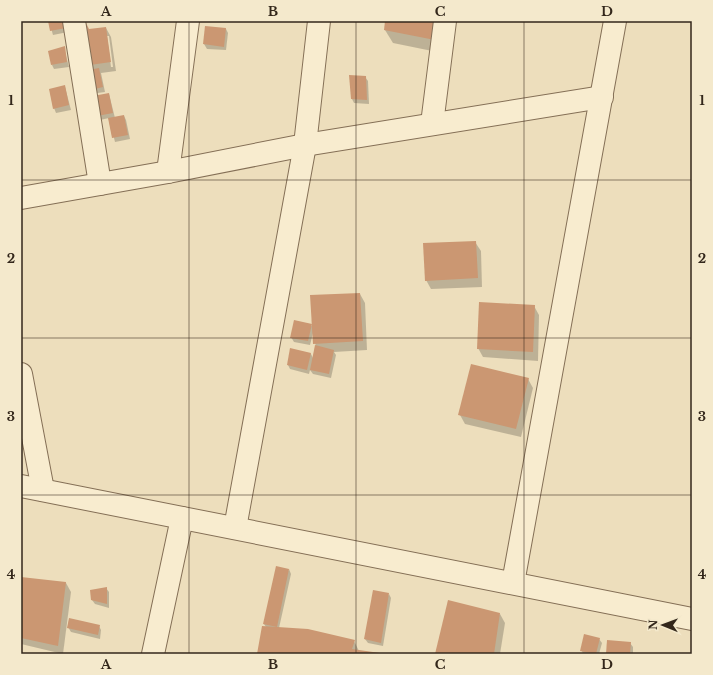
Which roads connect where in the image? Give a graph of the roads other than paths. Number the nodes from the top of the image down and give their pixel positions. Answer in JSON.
{"nodes":[{"id":1,"x":74,"y":21,"type":"edge"},
{"id":2,"x":188,"y":21,"type":"edge"},
{"id":3,"x":319,"y":21,"type":"edge"},
{"id":4,"x":445,"y":21,"type":"edge"},
{"id":5,"x":615,"y":21,"type":"edge"},
{"id":6,"x":602,"y":97,"type":"junction"},
{"id":7,"x":432,"y":124,"type":"junction"},
{"id":8,"x":305,"y":145,"type":"junction"},
{"id":9,"x":168,"y":172,"type":"junction"},
{"id":10,"x":100,"y":184,"type":"junction"},
{"id":11,"x":21,"y":198,"type":"edge"},
{"id":12,"x":21,"y":374,"type":"edge"},
{"id":13,"x":21,"y":486,"type":"edge"},
{"id":14,"x":43,"y":490,"type":"junction"},
{"id":15,"x":182,"y":518,"type":"junction"},
{"id":16,"x":235,"y":528,"type":"junction"},
{"id":17,"x":513,"y":583,"type":"junction"},
{"id":18,"x":692,"y":619,"type":"edge"},
{"id":19,"x":154,"y":654,"type":"edge"}],
"edges":[{"from":1,"to":10,"type":"street"},
{"from":2,"to":9,"type":"street"},
{"from":3,"to":8,"type":"street"},
{"from":4,"to":7,"type":"street"},
{"from":5,"to":6,"type":"street"},
{"from":6,"to":7,"type":"street"},
{"from":6,"to":17,"type":"street"},
{"from":7,"to":8,"type":"street"},
{"from":8,"to":9,"type":"street"},
{"from":8,"to":16,"type":"street"},
{"from":9,"to":10,"type":"street"},
{"from":10,"to":11,"type":"street"},
{"from":12,"to":14,"type":"street"},
{"from":13,"to":14,"type":"street"},
{"from":14,"to":15,"type":"street"},
{"from":15,"to":16,"type":"street"},
{"from":15,"to":19,"type":"street"},
{"from":16,"to":17,"type":"street"},
{"from":17,"to":18,"type":"street"}]}
